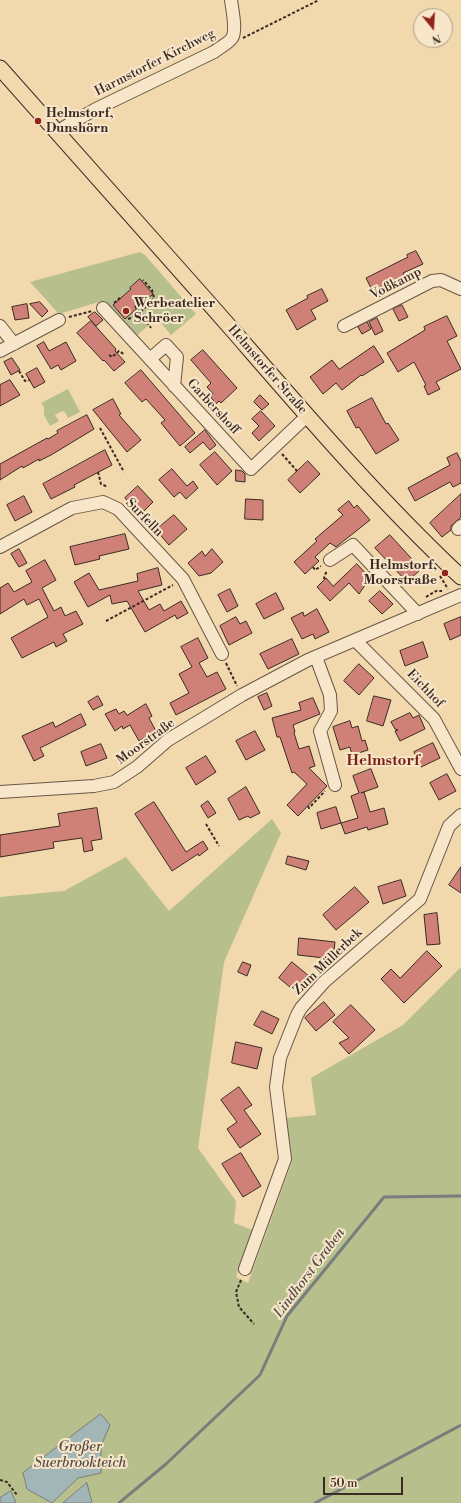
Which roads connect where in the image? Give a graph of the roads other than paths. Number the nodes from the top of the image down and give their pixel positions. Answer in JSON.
{"nodes":[{"id":1,"x":231,"y":0,"type":"edge"},
{"id":2,"x":0,"y":68,"type":"edge"},
{"id":3,"x":57,"y":132,"type":"junction"},
{"id":4,"x":461,"y":289,"type":"edge"},
{"id":5,"x":461,"y":295,"type":"edge"},
{"id":6,"x":103,"y":308,"type":"road end"},
{"id":7,"x":58,"y":320,"type":"road end"},
{"id":8,"x":0,"y":326,"type":"edge"},
{"id":9,"x":344,"y":326,"type":"dead end"},
{"id":10,"x":14,"y":344,"type":"junction"},
{"id":11,"x":0,"y":351,"type":"edge"},
{"id":12,"x":150,"y":359,"type":"junction"},
{"id":13,"x":174,"y":386,"type":"junction"},
{"id":14,"x":307,"y":416,"type":"junction"},
{"id":15,"x":0,"y":548,"type":"edge"},
{"id":16,"x":330,"y":560,"type":"dead end"},
{"id":17,"x":461,"y":577,"type":"edge"},
{"id":18,"x":461,"y":595,"type":"edge"},
{"id":19,"x":418,"y":614,"type":"junction"},
{"id":20,"x":355,"y":640,"type":"junction"},
{"id":21,"x":222,"y":654,"type":"road end"},
{"id":22,"x":316,"y":657,"type":"junction"},
{"id":23,"x":461,"y":769,"type":"edge"},
{"id":24,"x":330,"y":788,"type":"road end"},
{"id":25,"x":0,"y":792,"type":"edge"},
{"id":26,"x":461,"y":815,"type":"edge"},
{"id":27,"x":245,"y":1269,"type":"road end"}],
"edges":[{"from":1,"to":3,"type":"street","name":"Harmstorfer Kirchweg"},
{"from":2,"to":3,"type":"main road","name":"Helmstorfer Straße"},
{"from":3,"to":14,"type":"main road","name":"Helmstorfer Straße"},
{"from":4,"to":5,"type":"street","name":"Voßkamp"},
{"from":4,"to":9,"type":"street","name":"Voßkamp"},
{"from":6,"to":12,"type":"street","name":"Garbershoff"},
{"from":7,"to":10,"type":"street"},
{"from":8,"to":10,"type":"street"},
{"from":10,"to":11,"type":"street"},
{"from":12,"to":13,"type":"street","name":"Garbershoff"},
{"from":12,"to":13,"type":"street"},
{"from":13,"to":14,"type":"street","name":"Garbershoff"},
{"from":14,"to":17,"type":"main road","name":"Helmstorfer Straße"},
{"from":15,"to":21,"type":"street","name":"Surfelln"},
{"from":16,"to":19,"type":"street"},
{"from":18,"to":19,"type":"street","name":"Moorstraße"},
{"from":19,"to":20,"type":"street","name":"Moorstraße"},
{"from":20,"to":22,"type":"street","name":"Moorstraße"},
{"from":20,"to":23,"type":"street","name":"Eichhof"},
{"from":22,"to":24,"type":"street"},
{"from":22,"to":25,"type":"street","name":"Moorstraße"},
{"from":26,"to":27,"type":"street","name":"Zum Müllerbek"}]}
